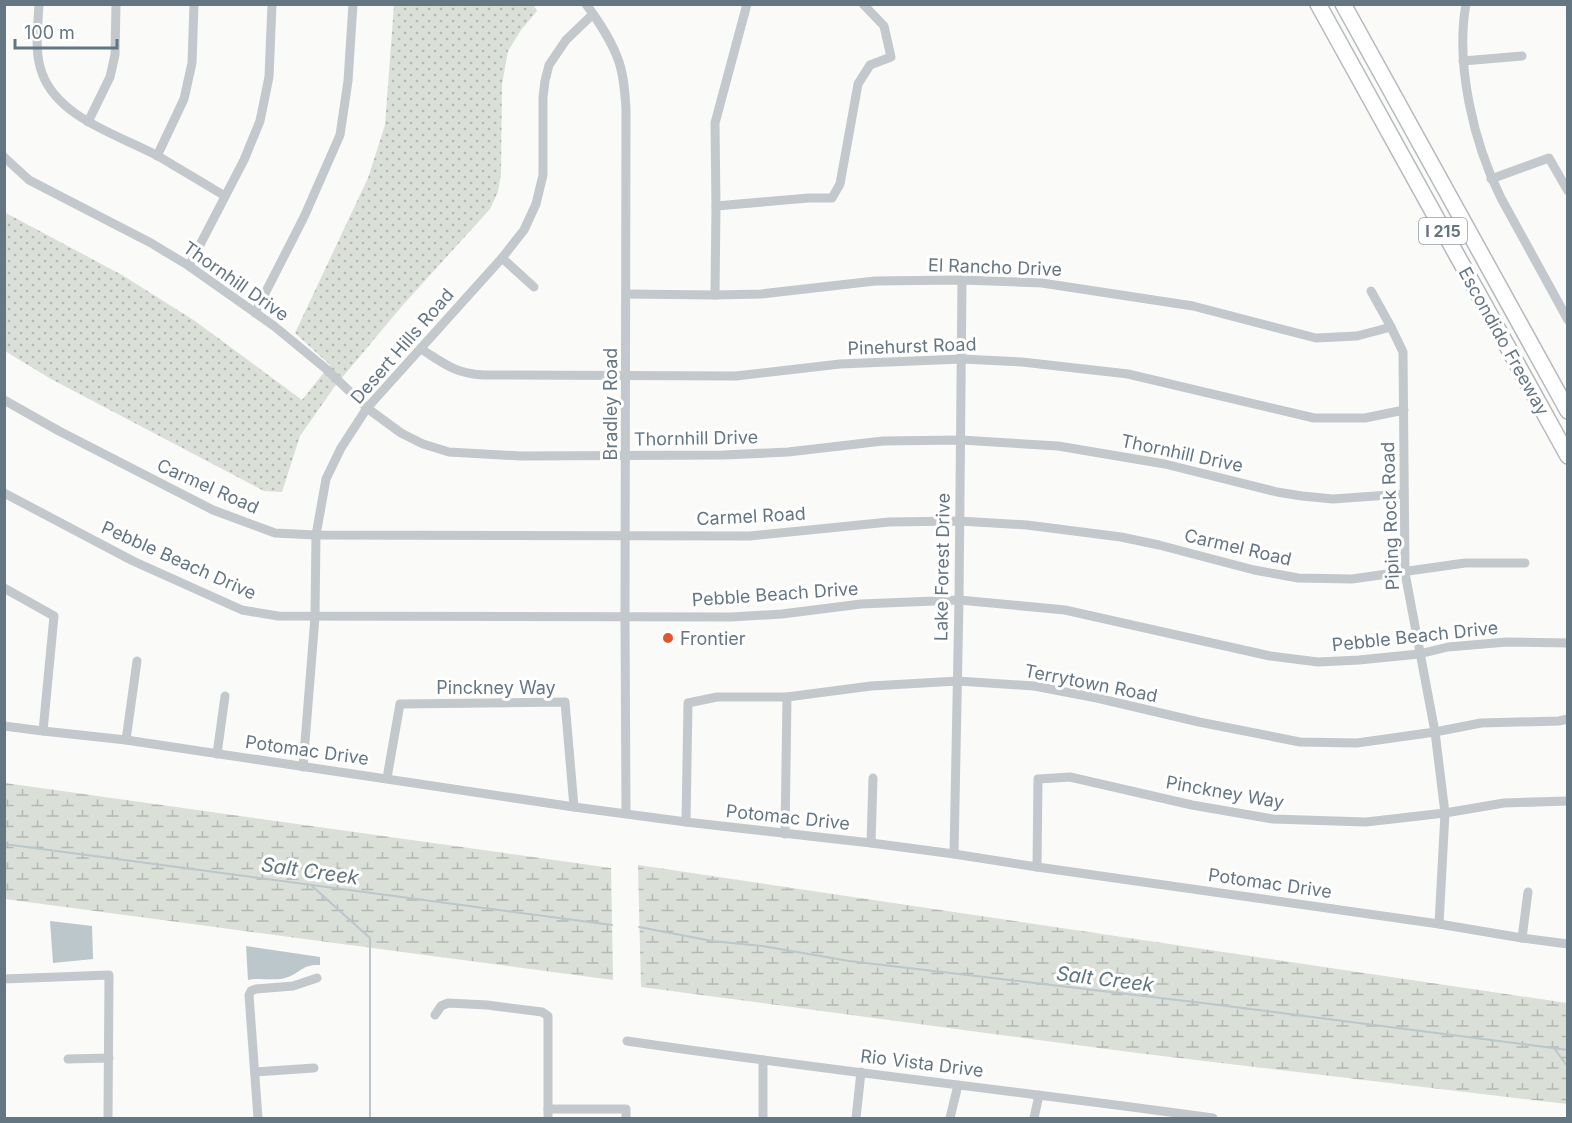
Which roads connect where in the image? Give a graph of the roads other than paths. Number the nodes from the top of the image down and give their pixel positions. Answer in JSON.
{"nodes":[{"id":1,"x":39,"y":4,"type":"edge"},
{"id":2,"x":116,"y":4,"type":"edge"},
{"id":3,"x":194,"y":4,"type":"edge"},
{"id":4,"x":272,"y":4,"type":"edge"},
{"id":5,"x":353,"y":4,"type":"edge"},
{"id":6,"x":586,"y":4,"type":"edge"},
{"id":7,"x":747,"y":4,"type":"edge"},
{"id":8,"x":863,"y":4,"type":"edge"},
{"id":9,"x":1318,"y":4,"type":"edge"},
{"id":10,"x":1343,"y":4,"type":"edge"},
{"id":11,"x":1466,"y":4,"type":"edge"},
{"id":12,"x":593,"y":14,"type":"junction"},
{"id":13,"x":1522,"y":56,"type":"dead end"},
{"id":14,"x":1463,"y":61,"type":"junction"},
{"id":15,"x":88,"y":122,"type":"junction"},
{"id":16,"x":157,"y":156,"type":"junction"},
{"id":17,"x":4,"y":157,"type":"edge"},
{"id":18,"x":1491,"y":178,"type":"junction"},
{"id":19,"x":1568,"y":191,"type":"edge"},
{"id":20,"x":225,"y":196,"type":"junction"},
{"id":21,"x":716,"y":206,"type":"junction"},
{"id":22,"x":501,"y":258,"type":"junction"},
{"id":23,"x":189,"y":266,"type":"junction"},
{"id":24,"x":962,"y":280,"type":"junction"},
{"id":25,"x":534,"y":287,"type":"dead end"},
{"id":26,"x":1371,"y":291,"type":"dead end"},
{"id":27,"x":627,"y":294,"type":"junction"},
{"id":28,"x":715,"y":295,"type":"junction"},
{"id":29,"x":255,"y":313,"type":"junction"},
{"id":30,"x":1568,"y":320,"type":"edge"},
{"id":31,"x":1391,"y":327,"type":"junction"},
{"id":32,"x":422,"y":349,"type":"junction"},
{"id":33,"x":962,"y":359,"type":"junction"},
{"id":34,"x":626,"y":375,"type":"junction"},
{"id":35,"x":4,"y":400,"type":"edge"},
{"id":36,"x":367,"y":408,"type":"junction"},
{"id":37,"x":1404,"y":410,"type":"junction"},
{"id":38,"x":1568,"y":411,"type":"edge"},
{"id":39,"x":961,"y":440,"type":"junction"},
{"id":40,"x":626,"y":456,"type":"junction"},
{"id":41,"x":1568,"y":456,"type":"edge"},
{"id":42,"x":4,"y":494,"type":"edge"},
{"id":43,"x":1403,"y":494,"type":"junction"},
{"id":44,"x":959,"y":521,"type":"junction"},
{"id":45,"x":316,"y":535,"type":"junction"},
{"id":46,"x":625,"y":536,"type":"junction"},
{"id":47,"x":1525,"y":563,"type":"dead end"},
{"id":48,"x":1405,"y":573,"type":"junction"},
{"id":49,"x":4,"y":588,"type":"edge"},
{"id":50,"x":959,"y":600,"type":"junction"},
{"id":51,"x":315,"y":617,"type":"junction"},
{"id":52,"x":625,"y":617,"type":"junction"},
{"id":53,"x":1568,"y":643,"type":"edge"},
{"id":54,"x":1419,"y":654,"type":"junction"},
{"id":55,"x":137,"y":661,"type":"dead end"},
{"id":56,"x":957,"y":681,"type":"junction"},
{"id":57,"x":225,"y":696,"type":"dead end"},
{"id":58,"x":787,"y":697,"type":"junction"},
{"id":59,"x":1568,"y":719,"type":"edge"},
{"id":60,"x":4,"y":726,"type":"edge"},
{"id":61,"x":43,"y":731,"type":"junction"},
{"id":62,"x":1435,"y":732,"type":"junction"},
{"id":63,"x":126,"y":740,"type":"junction"},
{"id":64,"x":217,"y":754,"type":"junction"},
{"id":65,"x":303,"y":767,"type":"junction"},
{"id":66,"x":387,"y":778,"type":"junction"},
{"id":67,"x":873,"y":778,"type":"dead end"},
{"id":68,"x":1568,"y":801,"type":"edge"},
{"id":69,"x":574,"y":807,"type":"junction"},
{"id":70,"x":626,"y":813,"type":"junction"},
{"id":71,"x":1445,"y":813,"type":"junction"},
{"id":72,"x":686,"y":822,"type":"junction"},
{"id":73,"x":785,"y":834,"type":"junction"},
{"id":74,"x":871,"y":843,"type":"junction"},
{"id":75,"x":954,"y":854,"type":"junction"},
{"id":76,"x":1037,"y":867,"type":"junction"},
{"id":77,"x":1528,"y":892,"type":"dead end"},
{"id":78,"x":1439,"y":924,"type":"junction"},
{"id":79,"x":1522,"y":938,"type":"junction"},
{"id":80,"x":1568,"y":944,"type":"edge"},
{"id":81,"x":317,"y":978,"type":"dead end"},
{"id":82,"x":4,"y":979,"type":"edge"},
{"id":83,"x":435,"y":1015,"type":"dead end"},
{"id":84,"x":627,"y":1041,"type":"dead end"},
{"id":85,"x":109,"y":1058,"type":"junction"},
{"id":86,"x":68,"y":1059,"type":"dead end"},
{"id":87,"x":762,"y":1060,"type":"junction"},
{"id":88,"x":314,"y":1068,"type":"dead end"},
{"id":89,"x":255,"y":1072,"type":"junction"},
{"id":90,"x":861,"y":1072,"type":"junction"},
{"id":91,"x":958,"y":1085,"type":"junction"},
{"id":92,"x":1039,"y":1095,"type":"junction"},
{"id":93,"x":548,"y":1114,"type":"edge"},
{"id":94,"x":626,"y":1114,"type":"edge"},
{"id":95,"x":1200,"y":1118,"type":"edge"},
{"id":96,"x":108,"y":1119,"type":"edge"},
{"id":97,"x":258,"y":1119,"type":"edge"},
{"id":98,"x":763,"y":1119,"type":"edge"},
{"id":99,"x":856,"y":1119,"type":"edge"},
{"id":100,"x":950,"y":1119,"type":"edge"},
{"id":101,"x":1034,"y":1119,"type":"edge"},
{"id":102,"x":1213,"y":1119,"type":"edge"}],
"edges":[{"from":1,"to":15,"type":"street"},
{"from":2,"to":15,"type":"street"},
{"from":3,"to":16,"type":"street"},
{"from":4,"to":20,"type":"street"},
{"from":5,"to":29,"type":"street"},
{"from":6,"to":12,"type":"street","name":"Bradley Road"},
{"from":7,"to":21,"type":"street"},
{"from":8,"to":21,"type":"street"},
{"from":9,"to":41,"type":"highway","name":"Escondido Freeway","number":"I 215"},
{"from":10,"to":38,"type":"highway","name":"Escondido Freeway","number":"I 215"},
{"from":11,"to":14,"type":"street"},
{"from":12,"to":22,"type":"street","name":"Desert Hills Road"},
{"from":12,"to":27,"type":"street","name":"Bradley Road"},
{"from":13,"to":14,"type":"street"},
{"from":14,"to":18,"type":"street"},
{"from":15,"to":16,"type":"street"},
{"from":16,"to":20,"type":"street"},
{"from":17,"to":23,"type":"street","name":"Thornhill Drive"},
{"from":18,"to":19,"type":"street"},
{"from":18,"to":30,"type":"street"},
{"from":20,"to":23,"type":"street"},
{"from":21,"to":28,"type":"street"},
{"from":22,"to":25,"type":"street"},
{"from":22,"to":32,"type":"street","name":"Desert Hills Road"},
{"from":23,"to":29,"type":"street","name":"Thornhill Drive"},
{"from":24,"to":28,"type":"street","name":"El Rancho Drive"},
{"from":24,"to":31,"type":"street","name":"El Rancho Drive"},
{"from":24,"to":33,"type":"street","name":"Lake Forest Drive"},
{"from":26,"to":31,"type":"street","name":"Piping Rock Road"},
{"from":27,"to":28,"type":"street","name":"El Rancho Drive"},
{"from":27,"to":34,"type":"street","name":"Bradley Road"},
{"from":29,"to":36,"type":"street","name":"Thornhill Drive"},
{"from":31,"to":37,"type":"street","name":"Piping Rock Road"},
{"from":32,"to":34,"type":"street","name":"Pinehurst Road"},
{"from":32,"to":36,"type":"street","name":"Desert Hills Road"},
{"from":33,"to":34,"type":"street","name":"Pinehurst Road"},
{"from":33,"to":37,"type":"street","name":"Pinehurst Road"},
{"from":33,"to":39,"type":"street","name":"Lake Forest Drive"},
{"from":34,"to":40,"type":"street","name":"Bradley Road"},
{"from":35,"to":45,"type":"street","name":"Carmel Road"},
{"from":36,"to":40,"type":"street","name":"Thornhill Drive"},
{"from":36,"to":45,"type":"street","name":"Desert Hills Road"},
{"from":37,"to":43,"type":"street","name":"Piping Rock Road"},
{"from":39,"to":40,"type":"street","name":"Thornhill Drive"},
{"from":39,"to":43,"type":"street","name":"Thornhill Drive"},
{"from":39,"to":44,"type":"street","name":"Lake Forest Drive"},
{"from":40,"to":46,"type":"street","name":"Bradley Road"},
{"from":42,"to":51,"type":"street","name":"Pebble Beach Drive"},
{"from":43,"to":48,"type":"street","name":"Piping Rock Road"},
{"from":44,"to":46,"type":"street","name":"Carmel Road"},
{"from":44,"to":48,"type":"street","name":"Carmel Road"},
{"from":44,"to":50,"type":"street","name":"Lake Forest Drive"},
{"from":45,"to":46,"type":"street","name":"Carmel Road"},
{"from":45,"to":51,"type":"street","name":"Desert Hills Road"},
{"from":46,"to":52,"type":"street","name":"Bradley Road"},
{"from":47,"to":48,"type":"street","name":"Carmel Road"},
{"from":48,"to":54,"type":"street","name":"Piping Rock Road"},
{"from":49,"to":61,"type":"street"},
{"from":50,"to":52,"type":"street","name":"Pebble Beach Drive"},
{"from":50,"to":54,"type":"street","name":"Pebble Beach Drive"},
{"from":50,"to":56,"type":"street","name":"Lake Forest Drive"},
{"from":51,"to":52,"type":"street","name":"Pebble Beach Drive"},
{"from":51,"to":65,"type":"street","name":"Desert Hills Road"},
{"from":52,"to":70,"type":"street","name":"Bradley Road"},
{"from":53,"to":54,"type":"street","name":"Pebble Beach Drive"},
{"from":54,"to":62,"type":"street","name":"Piping Rock Road"},
{"from":55,"to":63,"type":"street"},
{"from":56,"to":58,"type":"street","name":"Terrytown Road"},
{"from":56,"to":62,"type":"street","name":"Terrytown Road"},
{"from":56,"to":75,"type":"street","name":"Lake Forest Drive"},
{"from":57,"to":64,"type":"street"},
{"from":58,"to":72,"type":"street","name":"Terrytown Road"},
{"from":58,"to":73,"type":"street"},
{"from":59,"to":62,"type":"street","name":"Terrytown Road"},
{"from":60,"to":61,"type":"street","name":"Potomac Drive"},
{"from":61,"to":63,"type":"street","name":"Potomac Drive"},
{"from":62,"to":71,"type":"street","name":"Piping Rock Road"},
{"from":63,"to":64,"type":"street","name":"Potomac Drive"},
{"from":64,"to":65,"type":"street","name":"Potomac Drive"},
{"from":65,"to":66,"type":"street","name":"Potomac Drive"},
{"from":66,"to":69,"type":"street","name":"Potomac Drive"},
{"from":66,"to":69,"type":"street","name":"Pinckney Way"},
{"from":67,"to":74,"type":"street"},
{"from":68,"to":71,"type":"street","name":"Pinckney Way"},
{"from":69,"to":70,"type":"street","name":"Potomac Drive"},
{"from":70,"to":72,"type":"street","name":"Potomac Drive"},
{"from":71,"to":76,"type":"street","name":"Pinckney Way"},
{"from":71,"to":78,"type":"street","name":"Piping Rock Road"},
{"from":72,"to":73,"type":"street","name":"Potomac Drive"},
{"from":73,"to":74,"type":"street","name":"Potomac Drive"},
{"from":74,"to":75,"type":"street","name":"Potomac Drive"},
{"from":75,"to":76,"type":"street","name":"Potomac Drive"},
{"from":76,"to":78,"type":"street","name":"Potomac Drive"},
{"from":77,"to":79,"type":"street"},
{"from":78,"to":79,"type":"street","name":"Potomac Drive"},
{"from":79,"to":80,"type":"street","name":"Potomac Drive"},
{"from":81,"to":89,"type":"street"},
{"from":82,"to":85,"type":"street"},
{"from":83,"to":93,"type":"street"},
{"from":84,"to":87,"type":"street","name":"Rio Vista Drive"},
{"from":85,"to":86,"type":"street"},
{"from":85,"to":96,"type":"street"},
{"from":87,"to":90,"type":"street","name":"Rio Vista Drive"},
{"from":87,"to":98,"type":"street"},
{"from":88,"to":89,"type":"street"},
{"from":89,"to":97,"type":"street"},
{"from":90,"to":91,"type":"street","name":"Rio Vista Drive"},
{"from":90,"to":99,"type":"street"},
{"from":91,"to":92,"type":"street","name":"Rio Vista Drive"},
{"from":91,"to":100,"type":"street"},
{"from":92,"to":95,"type":"street","name":"Rio Vista Drive"},
{"from":92,"to":101,"type":"street"},
{"from":93,"to":94,"type":"street"},
{"from":95,"to":102,"type":"street","name":"Rio Vista Drive"}]}
